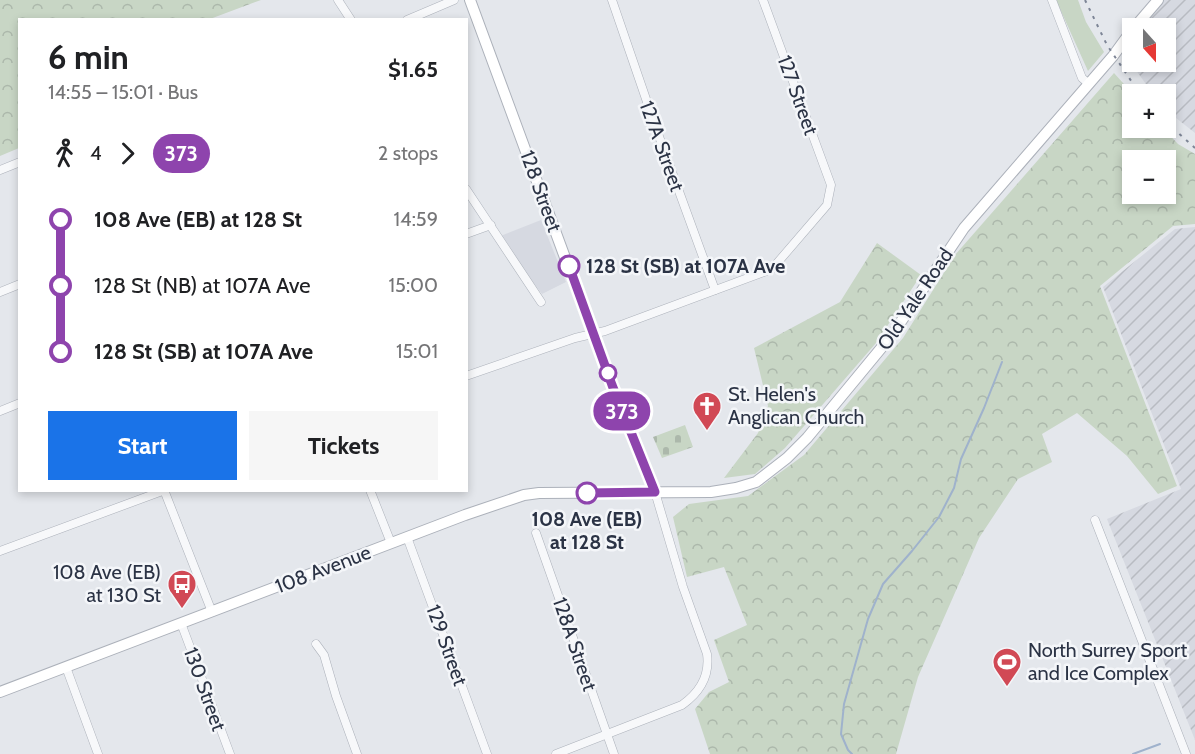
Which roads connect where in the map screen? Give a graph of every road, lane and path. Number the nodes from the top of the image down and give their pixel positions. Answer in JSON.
{"nodes":[{"id":1,"x":338,"y":0,"type":"edge"},
{"id":2,"x":454,"y":0,"type":"edge"},
{"id":3,"x":470,"y":0,"type":"edge"},
{"id":4,"x":612,"y":0,"type":"edge"},
{"id":5,"x":763,"y":0,"type":"edge"},
{"id":6,"x":1052,"y":0,"type":"edge"},
{"id":7,"x":1158,"y":0,"type":"edge"},
{"id":8,"x":350,"y":18,"type":"edge"},
{"id":9,"x":412,"y":18,"type":"edge"},
{"id":10,"x":1142,"y":18,"type":"edge"},
{"id":11,"x":1122,"y":43,"type":"edge"},
{"id":12,"x":1089,"y":84,"type":"junction"},
{"id":13,"x":18,"y":163,"type":"edge"},
{"id":14,"x":0,"y":170,"type":"edge"},
{"id":15,"x":468,"y":192,"type":"edge"},
{"id":16,"x":491,"y":225,"type":"junction"},
{"id":17,"x":468,"y":233,"type":"edge"},
{"id":18,"x":18,"y":285,"type":"edge"},
{"id":19,"x":715,"y":290,"type":"junction"},
{"id":20,"x":0,"y":292,"type":"edge"},
{"id":21,"x":541,"y":302,"type":"dead end"},
{"id":22,"x":594,"y":334,"type":"junction"},
{"id":23,"x":468,"y":375,"type":"edge"},
{"id":24,"x":18,"y":404,"type":"edge"},
{"id":25,"x":0,"y":411,"type":"edge"},
{"id":26,"x":161,"y":492,"type":"edge"},
{"id":27,"x":164,"y":492,"type":"edge"},
{"id":28,"x":371,"y":492,"type":"edge"},
{"id":29,"x":655,"y":492,"type":"junction"},
{"id":30,"x":1095,"y":520,"type":"dead end"},
{"id":31,"x":536,"y":533,"type":"dead end"},
{"id":32,"x":407,"y":537,"type":"junction"},
{"id":33,"x":392,"y":543,"type":"junction"},
{"id":34,"x":0,"y":551,"type":"edge"},
{"id":35,"x":212,"y":612,"type":"junction"},
{"id":36,"x":181,"y":623,"type":"junction"},
{"id":37,"x":316,"y":644,"type":"dead end"},
{"id":38,"x":66,"y":667,"type":"junction"},
{"id":39,"x":0,"y":692,"type":"edge"},
{"id":40,"x":607,"y":735,"type":"junction"},
{"id":41,"x":98,"y":754,"type":"edge"},
{"id":42,"x":230,"y":754,"type":"edge"},
{"id":43,"x":357,"y":754,"type":"edge"},
{"id":44,"x":487,"y":754,"type":"edge"},
{"id":45,"x":556,"y":754,"type":"edge"},
{"id":46,"x":614,"y":754,"type":"edge"},
{"id":47,"x":1186,"y":754,"type":"edge"}],
"edges":[{"from":1,"to":8,"type":"street"},
{"from":2,"to":9,"type":"street"},
{"from":3,"to":22,"type":"main road","name":"128 Street"},
{"from":4,"to":19,"type":"street","name":"127A Street"},
{"from":5,"to":19,"type":"street","name":"127 Street"},
{"from":6,"to":12,"type":"street"},
{"from":7,"to":10,"type":"main road","name":"Old Yale Road"},
{"from":11,"to":12,"type":"main road","name":"Old Yale Road"},
{"from":12,"to":29,"type":"main road","name":"Old Yale Road"},
{"from":13,"to":14,"type":"street"},
{"from":15,"to":16,"type":"street"},
{"from":16,"to":17,"type":"street"},
{"from":16,"to":21,"type":"street"},
{"from":18,"to":20,"type":"street"},
{"from":19,"to":22,"type":"street"},
{"from":22,"to":23,"type":"street"},
{"from":22,"to":29,"type":"main road","name":"128 Street"},
{"from":24,"to":25,"type":"street"},
{"from":26,"to":34,"type":"street"},
{"from":27,"to":35,"type":"street"},
{"from":28,"to":33,"type":"street"},
{"from":29,"to":32,"type":"main road","name":"108 Avenue"},
{"from":29,"to":40,"type":"street","name":"128 Street"},
{"from":30,"to":47,"type":"street"},
{"from":31,"to":40,"type":"street","name":"128A Street"},
{"from":32,"to":33,"type":"main road","name":"108 Avenue"},
{"from":32,"to":44,"type":"street","name":"129 Street"},
{"from":33,"to":35,"type":"main road","name":"108 Avenue"},
{"from":35,"to":36,"type":"main road","name":"108 Avenue"},
{"from":36,"to":38,"type":"main road","name":"108 Avenue"},
{"from":36,"to":42,"type":"street","name":"130 Street"},
{"from":37,"to":43,"type":"street"},
{"from":38,"to":39,"type":"main road","name":"108 Avenue"},
{"from":38,"to":41,"type":"street"},
{"from":40,"to":45,"type":"street"},
{"from":40,"to":46,"type":"street","name":"128A Street"}]}
